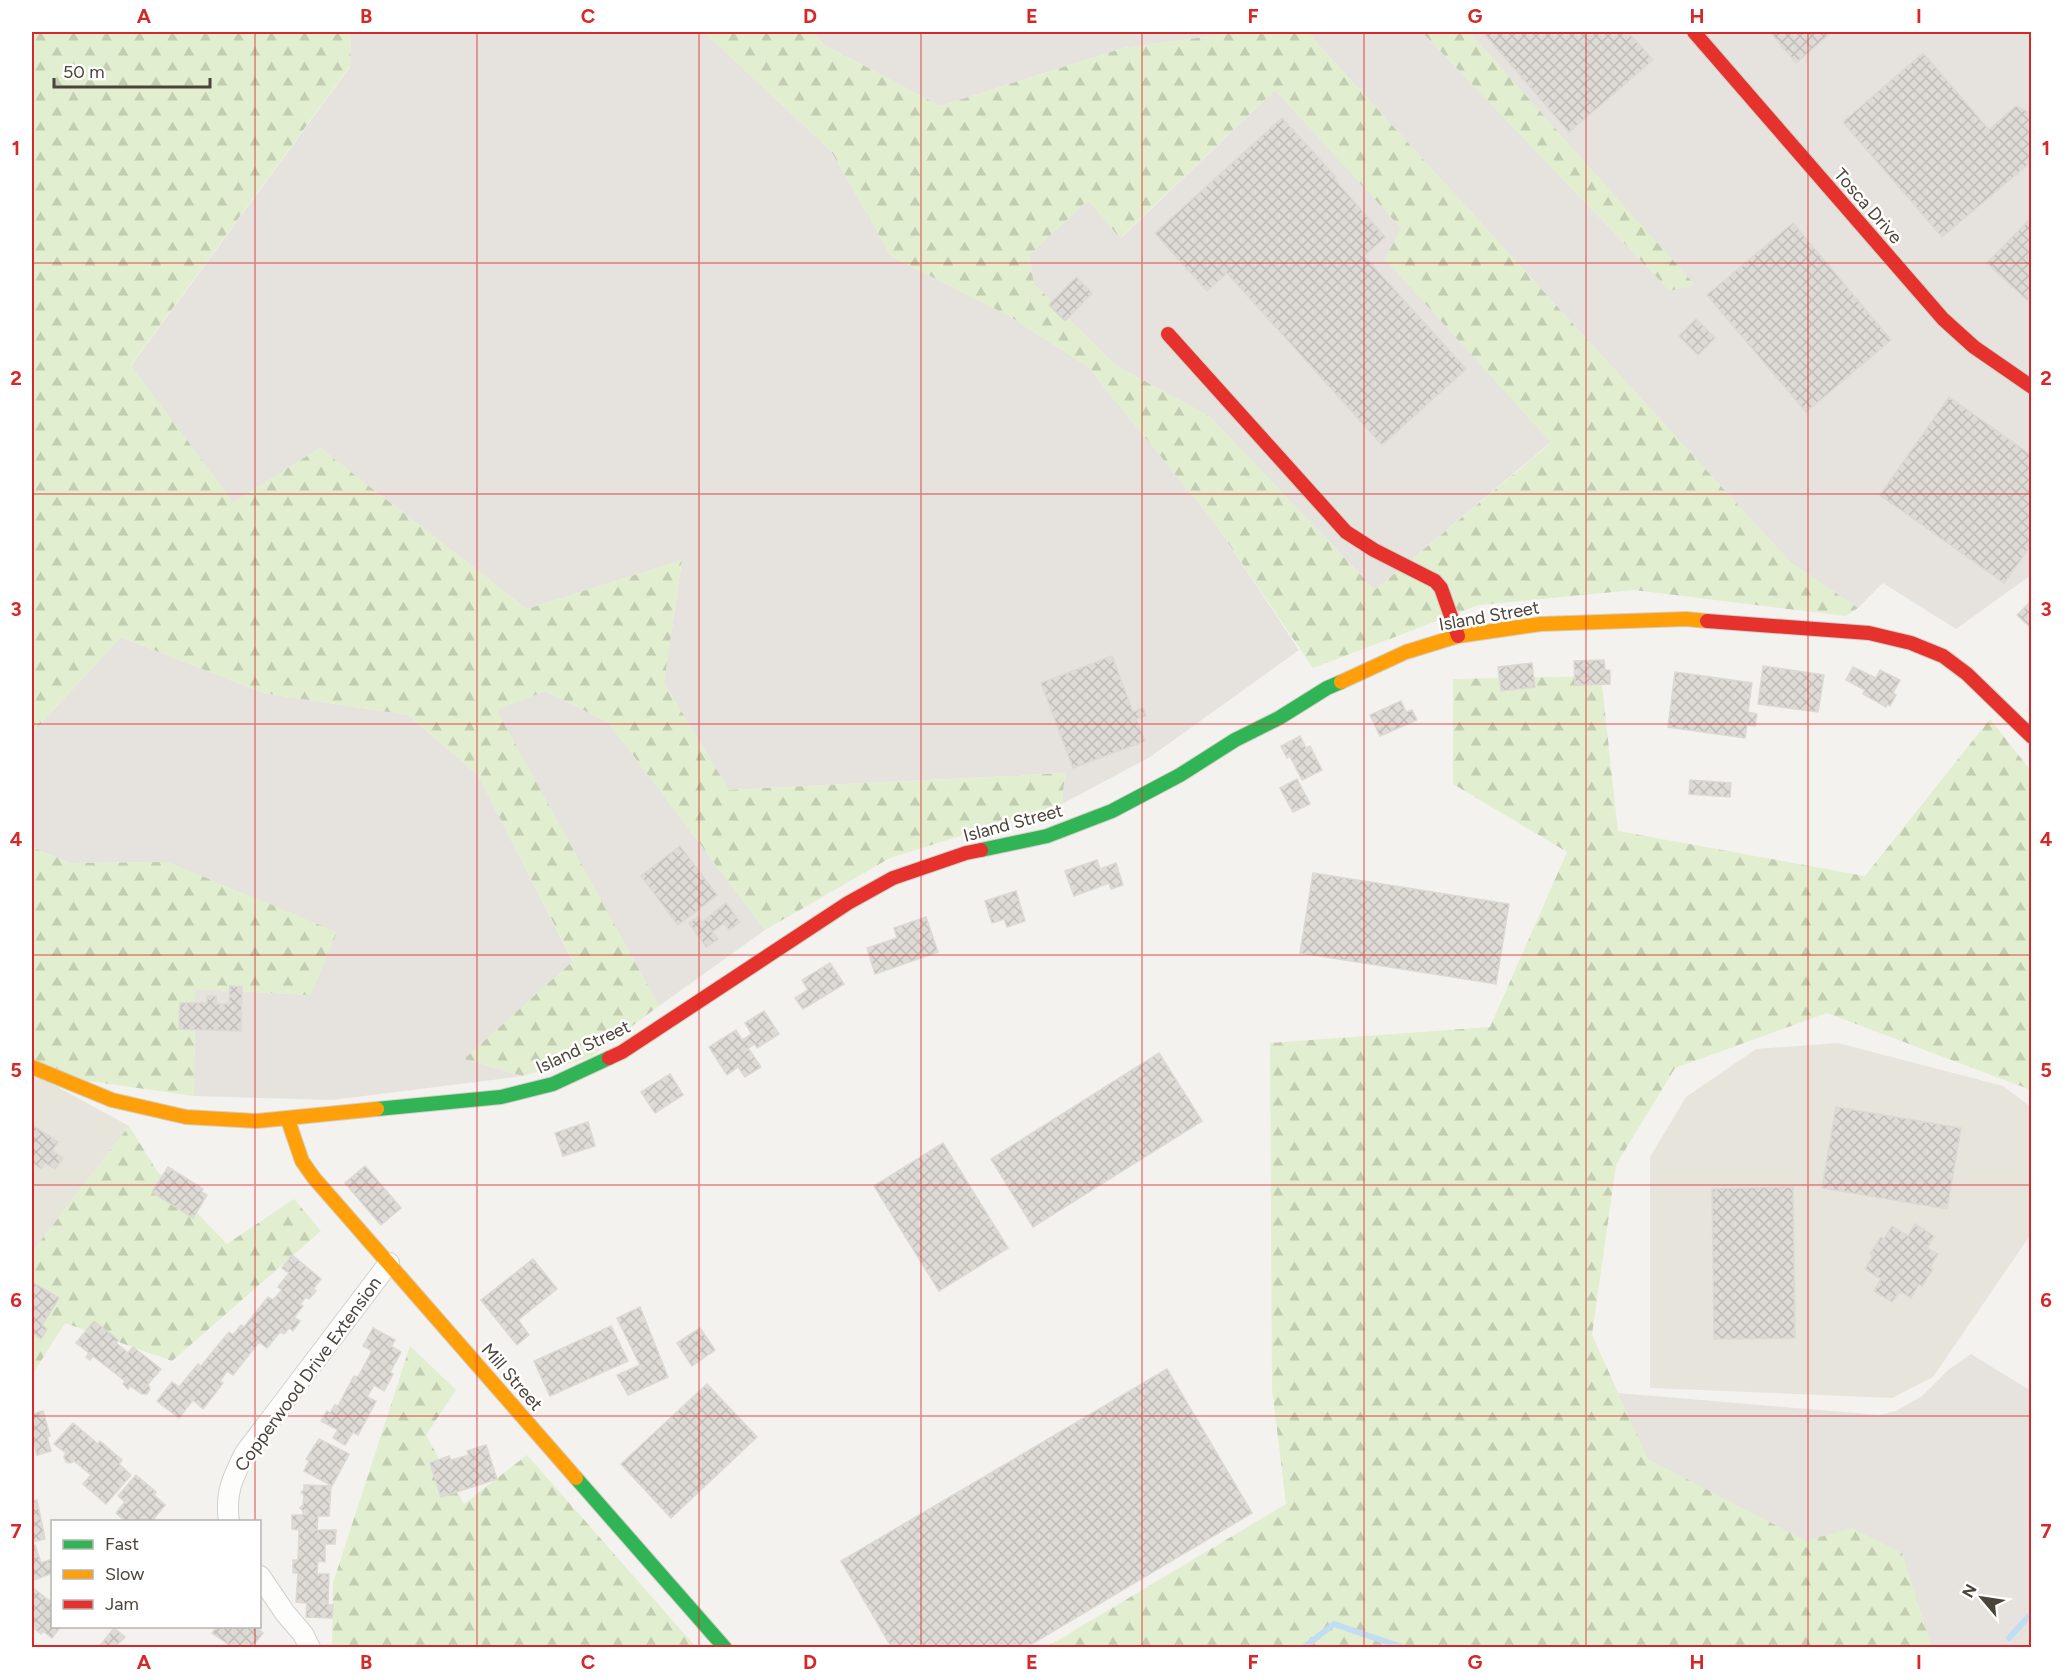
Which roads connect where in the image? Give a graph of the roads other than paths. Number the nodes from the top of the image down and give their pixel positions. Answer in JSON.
{"nodes":[{"id":1,"x":1694,"y":32,"type":"edge"},
{"id":2,"x":1168,"y":334,"type":"dead end"},
{"id":3,"x":2031,"y":387,"type":"edge"},
{"id":4,"x":1458,"y":636,"type":"junction"},
{"id":5,"x":2031,"y":737,"type":"edge"},
{"id":6,"x":32,"y":1067,"type":"edge"},
{"id":7,"x":288,"y":1119,"type":"junction"},
{"id":8,"x":389,"y":1263,"type":"junction"},
{"id":9,"x":229,"y":1520,"type":"edge"},
{"id":10,"x":261,"y":1578,"type":"edge"},
{"id":11,"x":310,"y":1647,"type":"edge"},
{"id":12,"x":725,"y":1647,"type":"edge"}],
"edges":[{"from":1,"to":3,"type":"street","name":"Tosca Drive"},
{"from":2,"to":4,"type":"street"},
{"from":4,"to":5,"type":"street","name":"Island Street"},
{"from":4,"to":7,"type":"street","name":"Island Street"},
{"from":6,"to":7,"type":"street","name":"Island Street"},
{"from":7,"to":8,"type":"street","name":"Mill Street"},
{"from":8,"to":9,"type":"street","name":"Copperwood Drive Extension"},
{"from":8,"to":12,"type":"street","name":"Mill Street"},
{"from":10,"to":11,"type":"street"}]}
